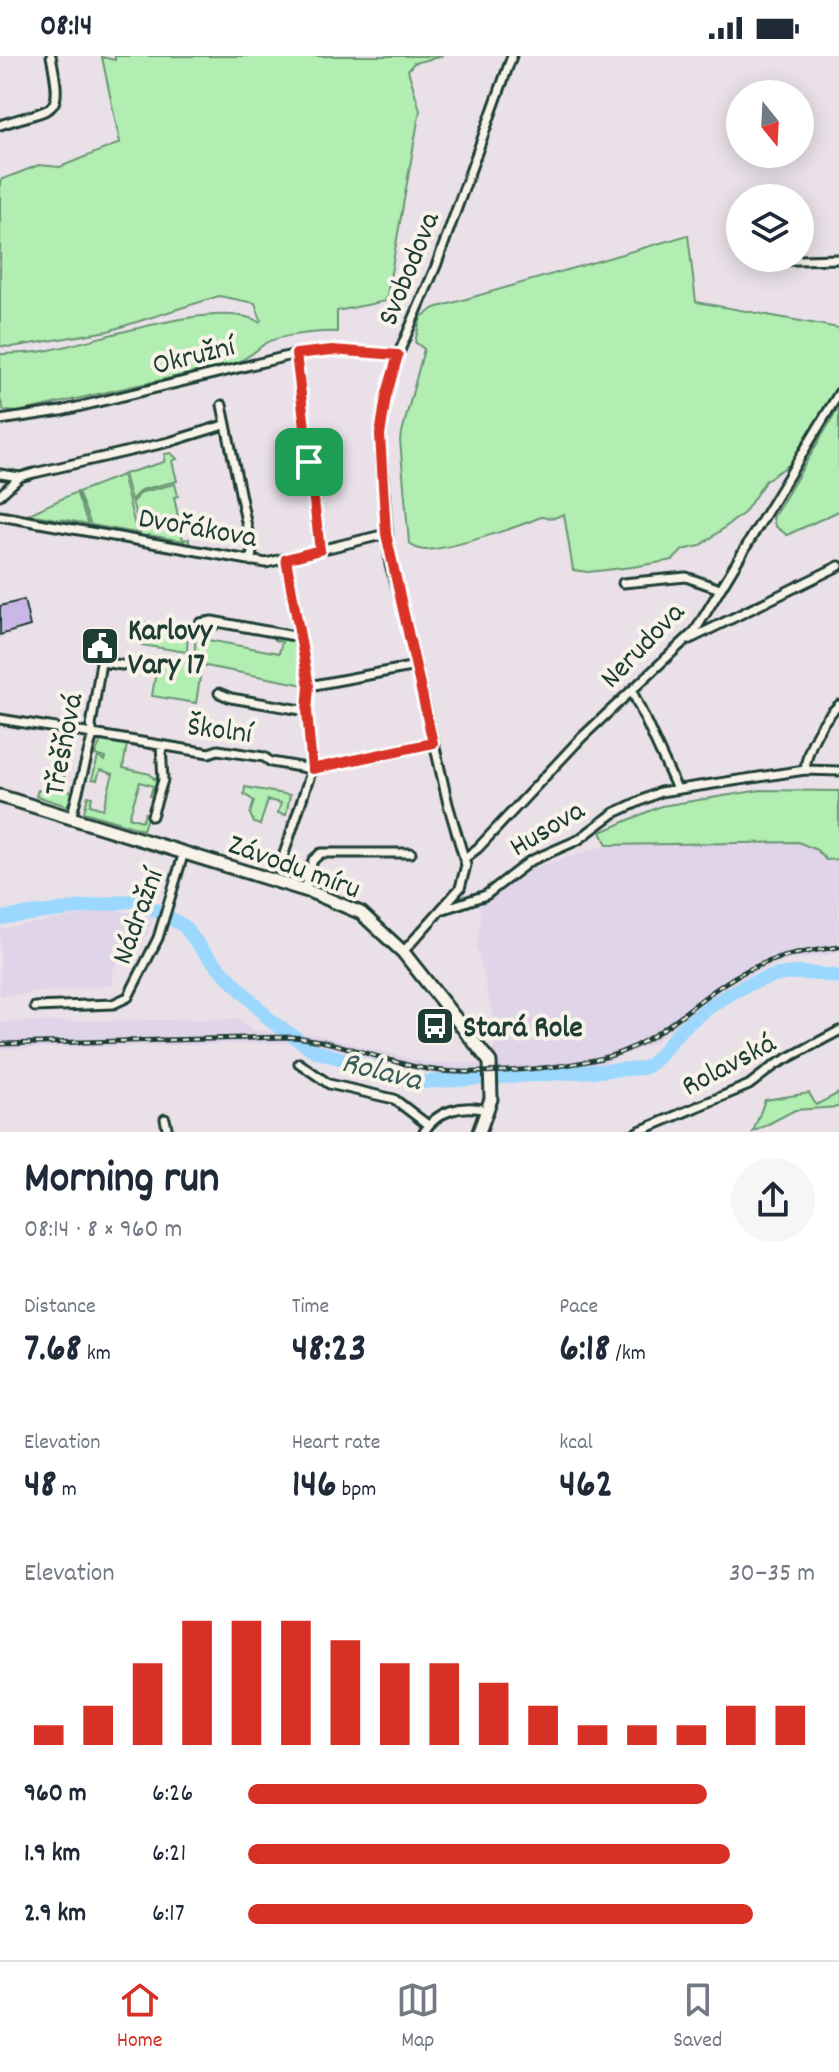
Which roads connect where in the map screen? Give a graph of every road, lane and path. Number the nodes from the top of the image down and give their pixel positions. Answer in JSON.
{"nodes":[{"id":1,"x":51,"y":56,"type":"edge"},
{"id":2,"x":512,"y":56,"type":"edge"},
{"id":3,"x":0,"y":125,"type":"edge"},
{"id":4,"x":839,"y":259,"type":"edge"},
{"id":5,"x":814,"y":260,"type":"edge"},
{"id":6,"x":296,"y":354,"type":"junction"},
{"id":7,"x":398,"y":355,"type":"junction"},
{"id":8,"x":839,"y":393,"type":"edge"},
{"id":9,"x":222,"y":405,"type":"dead end"},
{"id":10,"x":0,"y":420,"type":"edge"},
{"id":11,"x":224,"y":425,"type":"junction"},
{"id":12,"x":0,"y":475,"type":"edge"},
{"id":13,"x":20,"y":477,"type":"junction"},
{"id":14,"x":3,"y":493,"type":"edge"},
{"id":15,"x":0,"y":516,"type":"edge"},
{"id":16,"x":386,"y":534,"type":"junction"},
{"id":17,"x":320,"y":550,"type":"junction"},
{"id":18,"x":286,"y":559,"type":"junction"},
{"id":19,"x":251,"y":561,"type":"junction"},
{"id":20,"x":839,"y":566,"type":"edge"},
{"id":21,"x":623,"y":583,"type":"dead end"},
{"id":22,"x":720,"y":589,"type":"junction"},
{"id":23,"x":200,"y":623,"type":"dead end"},
{"id":24,"x":300,"y":637,"type":"junction"},
{"id":25,"x":682,"y":643,"type":"junction"},
{"id":26,"x":122,"y":665,"type":"dead end"},
{"id":27,"x":416,"y":666,"type":"junction"},
{"id":28,"x":309,"y":686,"type":"junction"},
{"id":29,"x":632,"y":691,"type":"junction"},
{"id":30,"x":219,"y":693,"type":"dead end"},
{"id":31,"x":839,"y":705,"type":"edge"},
{"id":32,"x":307,"y":711,"type":"junction"},
{"id":33,"x":0,"y":719,"type":"edge"},
{"id":34,"x":93,"y":734,"type":"junction"},
{"id":35,"x":433,"y":743,"type":"junction"},
{"id":36,"x":161,"y":745,"type":"junction"},
{"id":37,"x":312,"y":769,"type":"junction"},
{"id":38,"x":805,"y":770,"type":"junction"},
{"id":39,"x":839,"y":771,"type":"edge"},
{"id":40,"x":677,"y":789,"type":"junction"},
{"id":41,"x":0,"y":796,"type":"edge"},
{"id":42,"x":152,"y":816,"type":"dead end"},
{"id":43,"x":71,"y":818,"type":"junction"},
{"id":44,"x":184,"y":852,"type":"junction"},
{"id":45,"x":411,"y":853,"type":"dead end"},
{"id":46,"x":465,"y":858,"type":"junction"},
{"id":47,"x":282,"y":860,"type":"dead end"},
{"id":48,"x":304,"y":889,"type":"junction"},
{"id":49,"x":442,"y":910,"type":"junction"},
{"id":50,"x":403,"y":952,"type":"junction"},
{"id":51,"x":35,"y":1007,"type":"dead end"},
{"id":52,"x":839,"y":1031,"type":"edge"},
{"id":53,"x":299,"y":1063,"type":"dead end"},
{"id":54,"x":486,"y":1110,"type":"junction"},
{"id":55,"x":165,"y":1119,"type":"dead end"},
{"id":56,"x":426,"y":1128,"type":"edge"},
{"id":57,"x":659,"y":1128,"type":"edge"},
{"id":58,"x":483,"y":1130,"type":"edge"},
{"id":59,"x":168,"y":1132,"type":"edge"},
{"id":60,"x":637,"y":1132,"type":"edge"}],
"edges":[{"from":1,"to":3,"type":"street"},
{"from":2,"to":7,"type":"street","name":"Svobodova"},
{"from":4,"to":5,"type":"street"},
{"from":6,"to":7,"type":"street","name":"Okružní"},
{"from":6,"to":10,"type":"street","name":"Okružní"},
{"from":6,"to":17,"type":"street"},
{"from":7,"to":16,"type":"street","name":"Svobodova"},
{"from":8,"to":22,"type":"street","name":"Nerudova"},
{"from":9,"to":11,"type":"street"},
{"from":11,"to":13,"type":"street"},
{"from":11,"to":19,"type":"street"},
{"from":12,"to":13,"type":"street"},
{"from":12,"to":14,"type":"street"},
{"from":13,"to":14,"type":"street"},
{"from":15,"to":19,"type":"street","name":"Dvořákova"},
{"from":16,"to":17,"type":"street","name":"Dvořákova"},
{"from":16,"to":27,"type":"street","name":"Svobodova"},
{"from":17,"to":18,"type":"street","name":"Dvořákova"},
{"from":18,"to":19,"type":"street","name":"Dvořákova"},
{"from":18,"to":24,"type":"street"},
{"from":20,"to":25,"type":"street"},
{"from":21,"to":22,"type":"street"},
{"from":22,"to":25,"type":"street","name":"Nerudova"},
{"from":23,"to":24,"type":"street"},
{"from":24,"to":28,"type":"street"},
{"from":25,"to":29,"type":"street","name":"Nerudova"},
{"from":26,"to":34,"type":"street","name":"Třešňová"},
{"from":27,"to":28,"type":"street"},
{"from":27,"to":35,"type":"street","name":"Svobodova"},
{"from":28,"to":32,"type":"street"},
{"from":29,"to":40,"type":"street"},
{"from":29,"to":46,"type":"street","name":"Nerudova"},
{"from":30,"to":32,"type":"street"},
{"from":31,"to":38,"type":"street"},
{"from":32,"to":37,"type":"street"},
{"from":33,"to":34,"type":"street","name":"Školní"},
{"from":34,"to":36,"type":"street","name":"Školní"},
{"from":34,"to":43,"type":"street","name":"Třešňová"},
{"from":35,"to":37,"type":"street","name":"Školní"},
{"from":35,"to":46,"type":"street","name":"Svobodova"},
{"from":36,"to":37,"type":"street","name":"Školní"},
{"from":36,"to":42,"type":"street"},
{"from":37,"to":47,"type":"street"},
{"from":38,"to":39,"type":"street","name":"Husova"},
{"from":38,"to":40,"type":"street","name":"Husova"},
{"from":40,"to":49,"type":"street","name":"Husova"},
{"from":41,"to":43,"type":"main road","name":"Závodu míru"},
{"from":43,"to":44,"type":"main road","name":"Závodu míru"},
{"from":44,"to":48,"type":"main road","name":"Závodu míru"},
{"from":44,"to":51,"type":"street","name":"Nádražní"},
{"from":45,"to":48,"type":"street"},
{"from":46,"to":49,"type":"street"},
{"from":48,"to":50,"type":"main road","name":"Závodu míru"},
{"from":49,"to":50,"type":"street"},
{"from":50,"to":54,"type":"main road","name":"Závodu míru"},
{"from":52,"to":57,"type":"street","name":"Rolavská"},
{"from":53,"to":56,"type":"street"},
{"from":54,"to":56,"type":"street"},
{"from":54,"to":58,"type":"main road","name":"Závodu míru"},
{"from":55,"to":59,"type":"street"},
{"from":57,"to":60,"type":"street","name":"Rolavská"}]}
